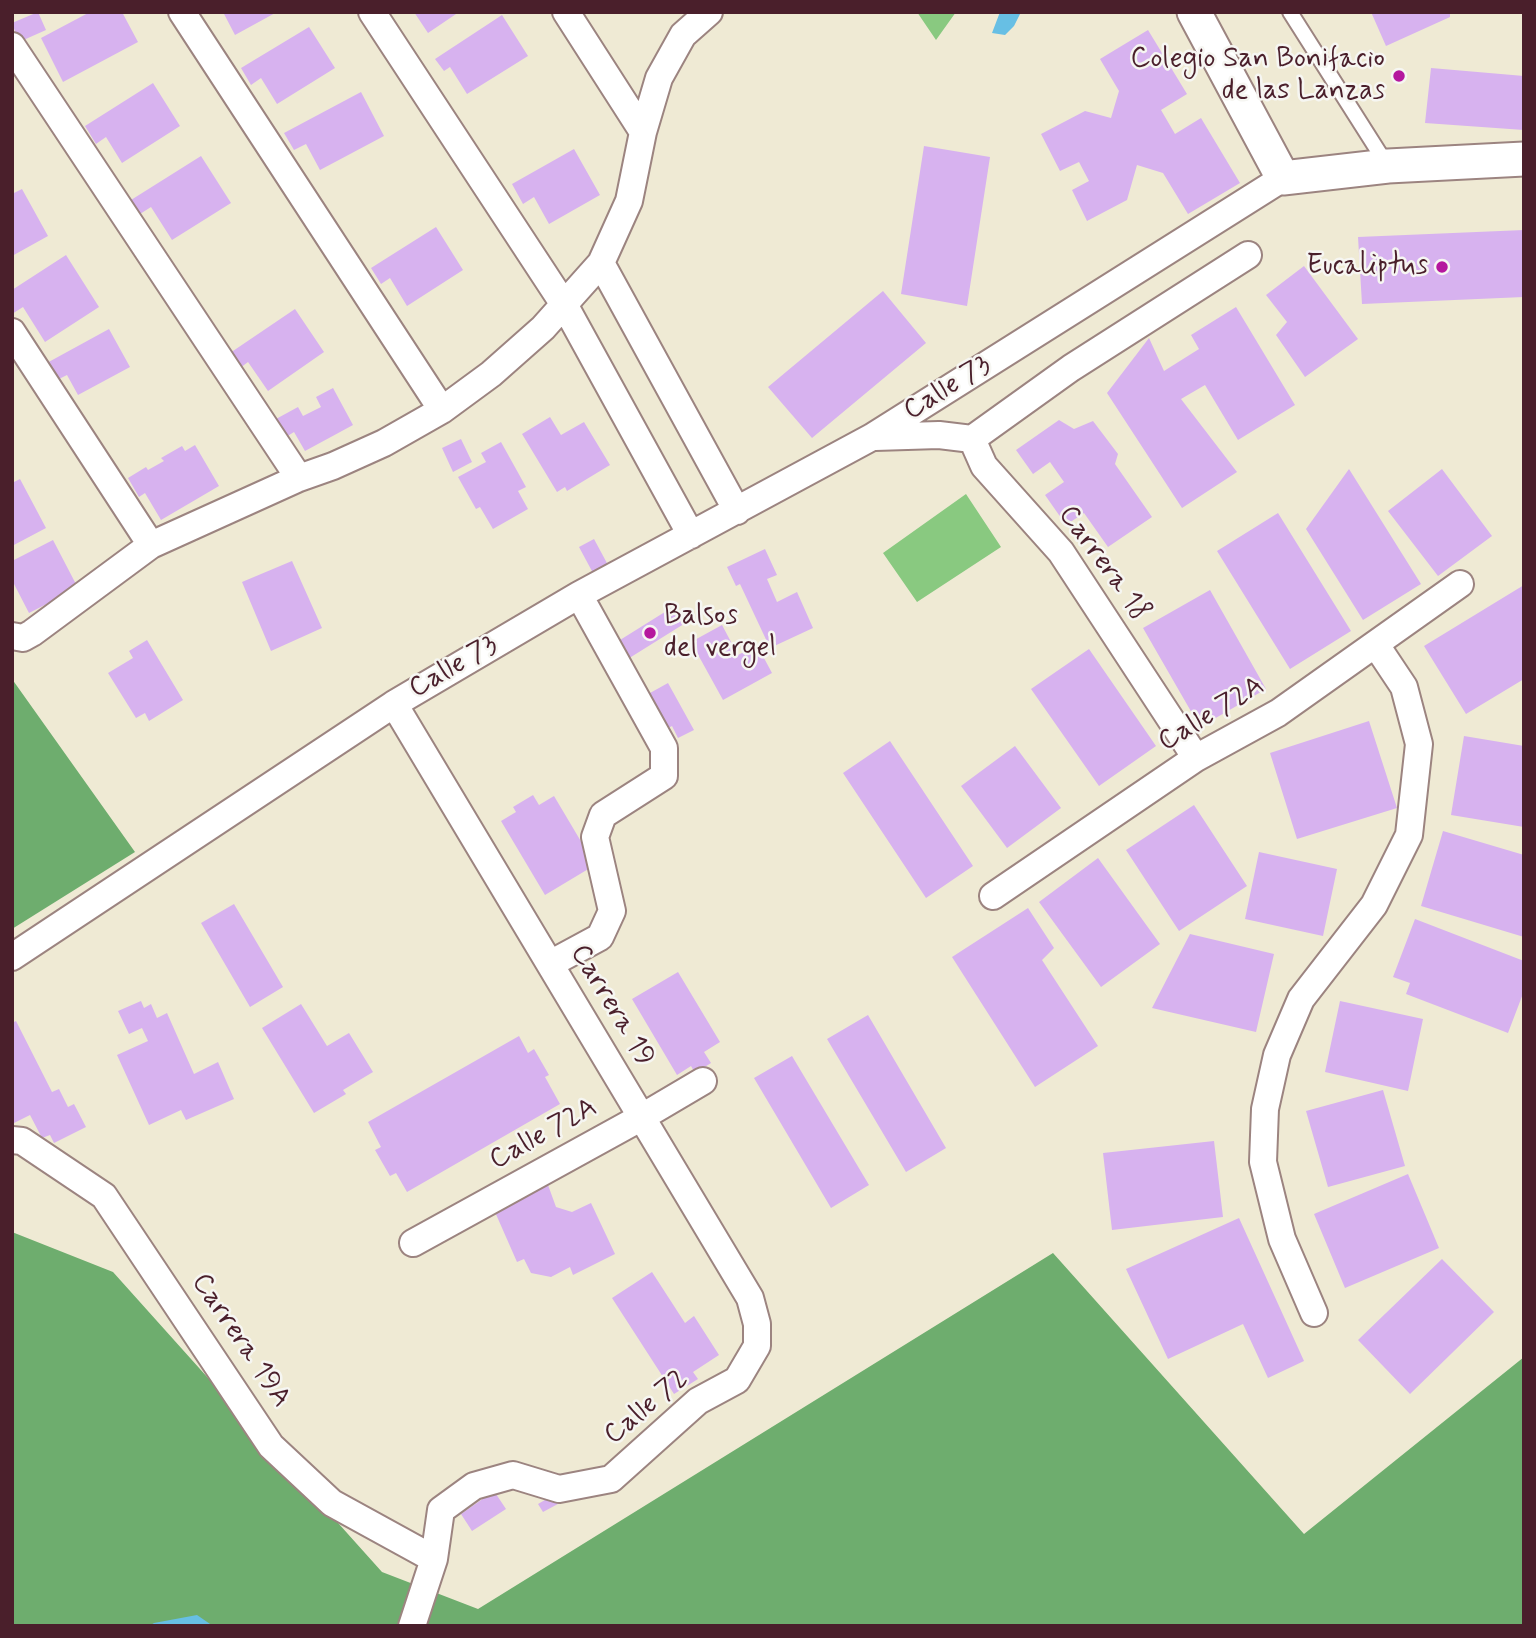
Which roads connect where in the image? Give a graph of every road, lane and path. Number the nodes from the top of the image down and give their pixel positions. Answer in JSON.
{"nodes":[{"id":1,"x":182,"y":12,"type":"edge"},
{"id":2,"x":372,"y":12,"type":"edge"},
{"id":3,"x":566,"y":12,"type":"edge"},
{"id":4,"x":709,"y":12,"type":"edge"},
{"id":5,"x":1194,"y":12,"type":"edge"},
{"id":6,"x":1290,"y":12,"type":"edge"},
{"id":7,"x":12,"y":46,"type":"edge"},
{"id":8,"x":643,"y":132,"type":"junction"},
{"id":9,"x":1524,"y":159,"type":"edge"},
{"id":10,"x":1388,"y":166,"type":"junction"},
{"id":11,"x":1283,"y":178,"type":"junction"},
{"id":12,"x":1248,"y":255,"type":"dead end"},
{"id":13,"x":601,"y":263,"type":"junction"},
{"id":14,"x":565,"y":306,"type":"junction"},
{"id":15,"x":12,"y":332,"type":"edge"},
{"id":16,"x":442,"y":410,"type":"junction"},
{"id":17,"x":872,"y":437,"type":"junction"},
{"id":18,"x":972,"y":439,"type":"junction"},
{"id":19,"x":299,"y":478,"type":"junction"},
{"id":20,"x":737,"y":510,"type":"junction"},
{"id":21,"x":691,"y":535,"type":"junction"},
{"id":22,"x":151,"y":545,"type":"junction"},
{"id":23,"x":1460,"y":584,"type":"dead end"},
{"id":24,"x":579,"y":595,"type":"junction"},
{"id":25,"x":12,"y":636,"type":"edge"},
{"id":26,"x":1376,"y":645,"type":"junction"},
{"id":27,"x":394,"y":704,"type":"junction"},
{"id":28,"x":1196,"y":758,"type":"junction"},
{"id":29,"x":993,"y":896,"type":"dead end"},
{"id":30,"x":12,"y":957,"type":"edge"},
{"id":31,"x":550,"y":964,"type":"junction"},
{"id":32,"x":703,"y":1080,"type":"dead end"},
{"id":33,"x":642,"y":1117,"type":"junction"},
{"id":34,"x":12,"y":1140,"type":"edge"},
{"id":35,"x":413,"y":1243,"type":"dead end"},
{"id":36,"x":1314,"y":1313,"type":"dead end"},
{"id":37,"x":758,"y":1346,"type":"joint"},
{"id":38,"x":434,"y":1559,"type":"junction"},
{"id":39,"x":412,"y":1626,"type":"edge"}],
"edges":[{"from":1,"to":16,"type":"street"},
{"from":2,"to":14,"type":"street"},
{"from":3,"to":8,"type":"street"},
{"from":4,"to":8,"type":"street"},
{"from":5,"to":11,"type":"street"},
{"from":6,"to":10,"type":"lane"},
{"from":7,"to":19,"type":"street"},
{"from":8,"to":13,"type":"street"},
{"from":9,"to":10,"type":"street","name":"Calle 73"},
{"from":10,"to":11,"type":"street","name":"Calle 73"},
{"from":11,"to":17,"type":"street","name":"Calle 73"},
{"from":12,"to":18,"type":"street"},
{"from":13,"to":14,"type":"street"},
{"from":13,"to":20,"type":"street"},
{"from":14,"to":16,"type":"street"},
{"from":14,"to":21,"type":"street"},
{"from":15,"to":22,"type":"street"},
{"from":16,"to":19,"type":"street"},
{"from":17,"to":18,"type":"street"},
{"from":17,"to":20,"type":"street","name":"Calle 73"},
{"from":18,"to":28,"type":"street","name":"Carrera 18"},
{"from":19,"to":22,"type":"street"},
{"from":20,"to":21,"type":"street","name":"Calle 73"},
{"from":21,"to":24,"type":"street","name":"Calle 73"},
{"from":22,"to":25,"type":"street"},
{"from":23,"to":26,"type":"street","name":"Calle 72A"},
{"from":24,"to":27,"type":"street","name":"Calle 73"},
{"from":24,"to":31,"type":"street"},
{"from":26,"to":28,"type":"street","name":"Calle 72A"},
{"from":26,"to":36,"type":"street"},
{"from":27,"to":30,"type":"street","name":"Calle 73"},
{"from":27,"to":31,"type":"street","name":"Carrera 19"},
{"from":28,"to":29,"type":"street","name":"Calle 72A"},
{"from":31,"to":33,"type":"street","name":"Carrera 19"},
{"from":32,"to":33,"type":"street","name":"Calle 72A"},
{"from":33,"to":35,"type":"street","name":"Calle 72A"},
{"from":33,"to":37,"type":"street","name":"Carrera 19"},
{"from":34,"to":38,"type":"street","name":"Carrera 19A"},
{"from":37,"to":38,"type":"street","name":"Calle 72"},
{"from":38,"to":39,"type":"street"}]}
